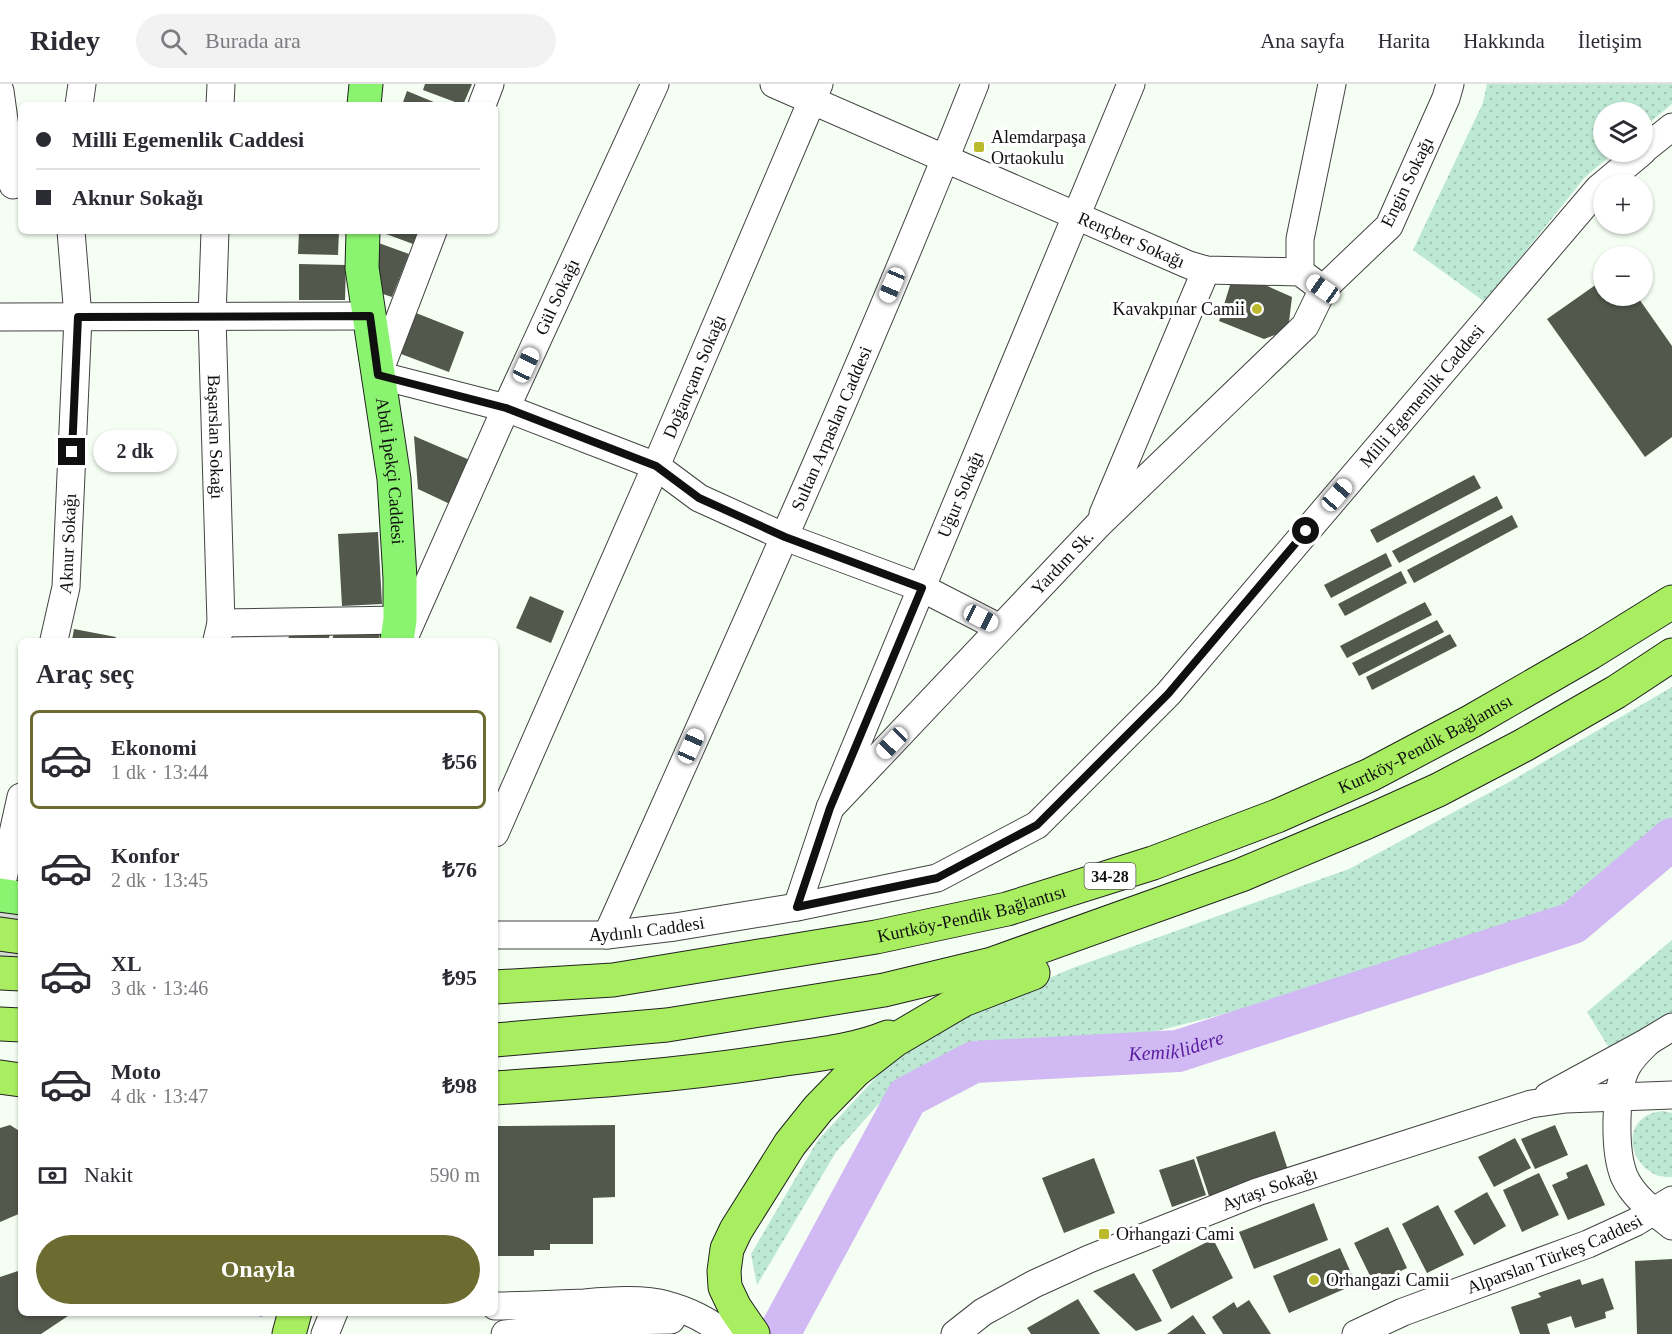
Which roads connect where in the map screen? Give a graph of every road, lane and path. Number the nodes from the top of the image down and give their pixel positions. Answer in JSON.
{"nodes":[{"id":1,"x":82,"y":84,"type":"edge"},
{"id":2,"x":220,"y":84,"type":"edge"},
{"id":3,"x":366,"y":84,"type":"edge"},
{"id":4,"x":490,"y":84,"type":"edge"},
{"id":5,"x":655,"y":84,"type":"edge"},
{"id":6,"x":774,"y":84,"type":"edge"},
{"id":7,"x":975,"y":84,"type":"edge"},
{"id":8,"x":1131,"y":84,"type":"edge"},
{"id":9,"x":1332,"y":84,"type":"edge"},
{"id":10,"x":1450,"y":84,"type":"edge"},
{"id":11,"x":0,"y":92,"type":"edge"},
{"id":12,"x":816,"y":92,"type":"edge"},
{"id":13,"x":79,"y":102,"type":"edge"},
{"id":14,"x":220,"y":102,"type":"edge"},
{"id":15,"x":364,"y":102,"type":"edge"},
{"id":16,"x":483,"y":102,"type":"edge"},
{"id":17,"x":1672,"y":127,"type":"edge"},
{"id":18,"x":1653,"y":142,"type":"edge"},
{"id":19,"x":945,"y":159,"type":"junction"},
{"id":20,"x":1629,"y":162,"type":"edge"},
{"id":21,"x":11,"y":184,"type":"edge"},
{"id":22,"x":1077,"y":216,"type":"junction"},
{"id":23,"x":71,"y":234,"type":"edge"},
{"id":24,"x":215,"y":234,"type":"edge"},
{"id":25,"x":363,"y":234,"type":"edge"},
{"id":26,"x":432,"y":234,"type":"edge"},
{"id":27,"x":1206,"y":270,"type":"junction"},
{"id":28,"x":1300,"y":272,"type":"junction"},
{"id":29,"x":1323,"y":289,"type":"junction"},
{"id":30,"x":370,"y":316,"type":"junction"},
{"id":31,"x":0,"y":317,"type":"edge"},
{"id":32,"x":78,"y":317,"type":"junction"},
{"id":33,"x":212,"y":317,"type":"junction"},
{"id":34,"x":1305,"y":326,"type":"joint"},
{"id":35,"x":378,"y":375,"type":"junction"},
{"id":36,"x":506,"y":408,"type":"junction"},
{"id":37,"x":656,"y":466,"type":"junction"},
{"id":38,"x":1099,"y":524,"type":"junction"},
{"id":39,"x":785,"y":537,"type":"junction"},
{"id":40,"x":922,"y":588,"type":"junction"},
{"id":41,"x":1672,"y":602,"type":"edge"},
{"id":42,"x":1000,"y":628,"type":"junction"},
{"id":43,"x":219,"y":632,"type":"edge"},
{"id":44,"x":400,"y":634,"type":"edge"},
{"id":45,"x":54,"y":638,"type":"edge"},
{"id":46,"x":1672,"y":655,"type":"edge"},
{"id":47,"x":830,"y":808,"type":"junction"},
{"id":48,"x":18,"y":810,"type":"edge"},
{"id":49,"x":1367,"y":822,"type":"junction"},
{"id":50,"x":498,"y":826,"type":"edge"},
{"id":51,"x":0,"y":893,"type":"edge"},
{"id":52,"x":18,"y":897,"type":"edge"},
{"id":53,"x":797,"y":907,"type":"junction"},
{"id":54,"x":0,"y":934,"type":"edge"},
{"id":55,"x":498,"y":935,"type":"edge"},
{"id":56,"x":607,"y":935,"type":"junction"},
{"id":57,"x":18,"y":937,"type":"edge"},
{"id":58,"x":0,"y":973,"type":"edge"},
{"id":59,"x":18,"y":974,"type":"edge"},
{"id":60,"x":498,"y":987,"type":"edge"},
{"id":61,"x":923,"y":1023,"type":"junction"},
{"id":62,"x":0,"y":1024,"type":"edge"},
{"id":63,"x":18,"y":1025,"type":"edge"},
{"id":64,"x":1672,"y":1027,"type":"edge"},
{"id":65,"x":498,"y":1040,"type":"edge"},
{"id":66,"x":1649,"y":1041,"type":"junction"},
{"id":67,"x":0,"y":1071,"type":"edge"},
{"id":68,"x":18,"y":1074,"type":"edge"},
{"id":69,"x":0,"y":1077,"type":"edge"},
{"id":70,"x":18,"y":1080,"type":"edge"},
{"id":71,"x":498,"y":1088,"type":"edge"},
{"id":72,"x":1672,"y":1095,"type":"edge"},
{"id":73,"x":1620,"y":1097,"type":"junction"},
{"id":74,"x":1531,"y":1104,"type":"junction"},
{"id":75,"x":1666,"y":1212,"type":"edge"},
{"id":76,"x":498,"y":1306,"type":"edge"},
{"id":77,"x":294,"y":1316,"type":"edge"},
{"id":78,"x":332,"y":1316,"type":"edge"},
{"id":79,"x":726,"y":1323,"type":"edge"},
{"id":80,"x":289,"y":1334,"type":"edge"},
{"id":81,"x":325,"y":1334,"type":"edge"},
{"id":82,"x":505,"y":1334,"type":"edge"},
{"id":83,"x":753,"y":1334,"type":"edge"},
{"id":84,"x":955,"y":1334,"type":"edge"},
{"id":85,"x":1356,"y":1334,"type":"edge"}],
"edges":[{"from":1,"to":13,"type":"street"},
{"from":2,"to":14,"type":"street"},
{"from":3,"to":15,"type":"main road"},
{"from":4,"to":16,"type":"street"},
{"from":5,"to":36,"type":"street","name":"Gül Sokağı"},
{"from":6,"to":12,"type":"street","name":"Rençber Sokağı"},
{"from":7,"to":19,"type":"street","name":"Sultan Arpaslan Caddesi"},
{"from":8,"to":22,"type":"street","name":"Uğur Sokağı"},
{"from":9,"to":28,"type":"street"},
{"from":10,"to":29,"type":"street","name":"Engin Sokağı"},
{"from":11,"to":21,"type":"street"},
{"from":12,"to":19,"type":"street","name":"Rençber Sokağı"},
{"from":12,"to":37,"type":"street","name":"Doğançam Sokağı"},
{"from":17,"to":18,"type":"street","name":"Milli Egemenlik Caddesi"},
{"from":19,"to":22,"type":"street","name":"Rençber Sokağı"},
{"from":19,"to":39,"type":"street","name":"Sultan Arpaslan Caddesi"},
{"from":20,"to":53,"type":"street","name":"Milli Egemenlik Caddesi"},
{"from":22,"to":27,"type":"street","name":"Rençber Sokağı"},
{"from":22,"to":40,"type":"street","name":"Uğur Sokağı"},
{"from":23,"to":32,"type":"street","name":"Aknur Sokağı"},
{"from":24,"to":33,"type":"street","name":"Başarslan Sokağı"},
{"from":25,"to":30,"type":"main road","name":"Abdi İpekçi Caddesi"},
{"from":26,"to":35,"type":"street"},
{"from":27,"to":28,"type":"street","name":"Rençber Sokağı"},
{"from":27,"to":38,"type":"street"},
{"from":28,"to":29,"type":"street"},
{"from":29,"to":34,"type":"street","name":"Engin Sokağı"},
{"from":30,"to":33,"type":"street"},
{"from":30,"to":35,"type":"main road","name":"Abdi İpekçi Caddesi"},
{"from":31,"to":32,"type":"street"},
{"from":32,"to":33,"type":"street"},
{"from":32,"to":45,"type":"street","name":"Aknur Sokağı"},
{"from":33,"to":43,"type":"street","name":"Başarslan Sokağı"},
{"from":34,"to":38,"type":"street","name":"Yardım Sk."},
{"from":35,"to":36,"type":"street"},
{"from":35,"to":44,"type":"main road","name":"Abdi İpekçi Caddesi"},
{"from":36,"to":37,"type":"street"},
{"from":36,"to":44,"type":"street","name":"Gül Sokağı"},
{"from":37,"to":39,"type":"street"},
{"from":37,"to":50,"type":"street","name":"Doğançam Sokağı"},
{"from":38,"to":42,"type":"street","name":"Yardım Sk."},
{"from":39,"to":40,"type":"street"},
{"from":39,"to":56,"type":"street","name":"Sultan Arpaslan Caddesi"},
{"from":40,"to":42,"type":"street"},
{"from":40,"to":47,"type":"street","name":"Uğur Sokağı"},
{"from":41,"to":60,"type":"highway","name":"Kurtköy-Pendik Bağlantısı","number":"34-28"},
{"from":42,"to":47,"type":"street","name":"Yardım Sk."},
{"from":43,"to":44,"type":"street"},
{"from":46,"to":49,"type":"highway","number":"34-28"},
{"from":47,"to":53,"type":"street","name":"Uğur Sokağı"},
{"from":48,"to":51,"type":"street"},
{"from":49,"to":61,"type":"highway"},
{"from":49,"to":65,"type":"highway","number":"34-28"},
{"from":51,"to":52,"type":"main road"},
{"from":53,"to":56,"type":"street","name":"Aydınlı Caddesi"},
{"from":54,"to":57,"type":"highway"},
{"from":55,"to":56,"type":"street","name":"Aydınlı Caddesi"},
{"from":58,"to":59,"type":"highway"},
{"from":61,"to":71,"type":"highway"},
{"from":61,"to":79,"type":"highway"},
{"from":62,"to":63,"type":"highway"},
{"from":64,"to":66,"type":"street"},
{"from":66,"to":73,"type":"street"},
{"from":66,"to":74,"type":"street"},
{"from":67,"to":68,"type":"highway"},
{"from":69,"to":70,"type":"highway"},
{"from":72,"to":73,"type":"street"},
{"from":73,"to":74,"type":"street"},
{"from":73,"to":75,"type":"street"},
{"from":74,"to":84,"type":"street","name":"Aytaşı Sokağı"},
{"from":75,"to":85,"type":"street","name":"Alparslan Türkeş Caddesi"},
{"from":76,"to":79,"type":"street"},
{"from":77,"to":80,"type":"highway"},
{"from":78,"to":81,"type":"street"},
{"from":79,"to":82,"type":"street"},
{"from":79,"to":83,"type":"highway"}]}
